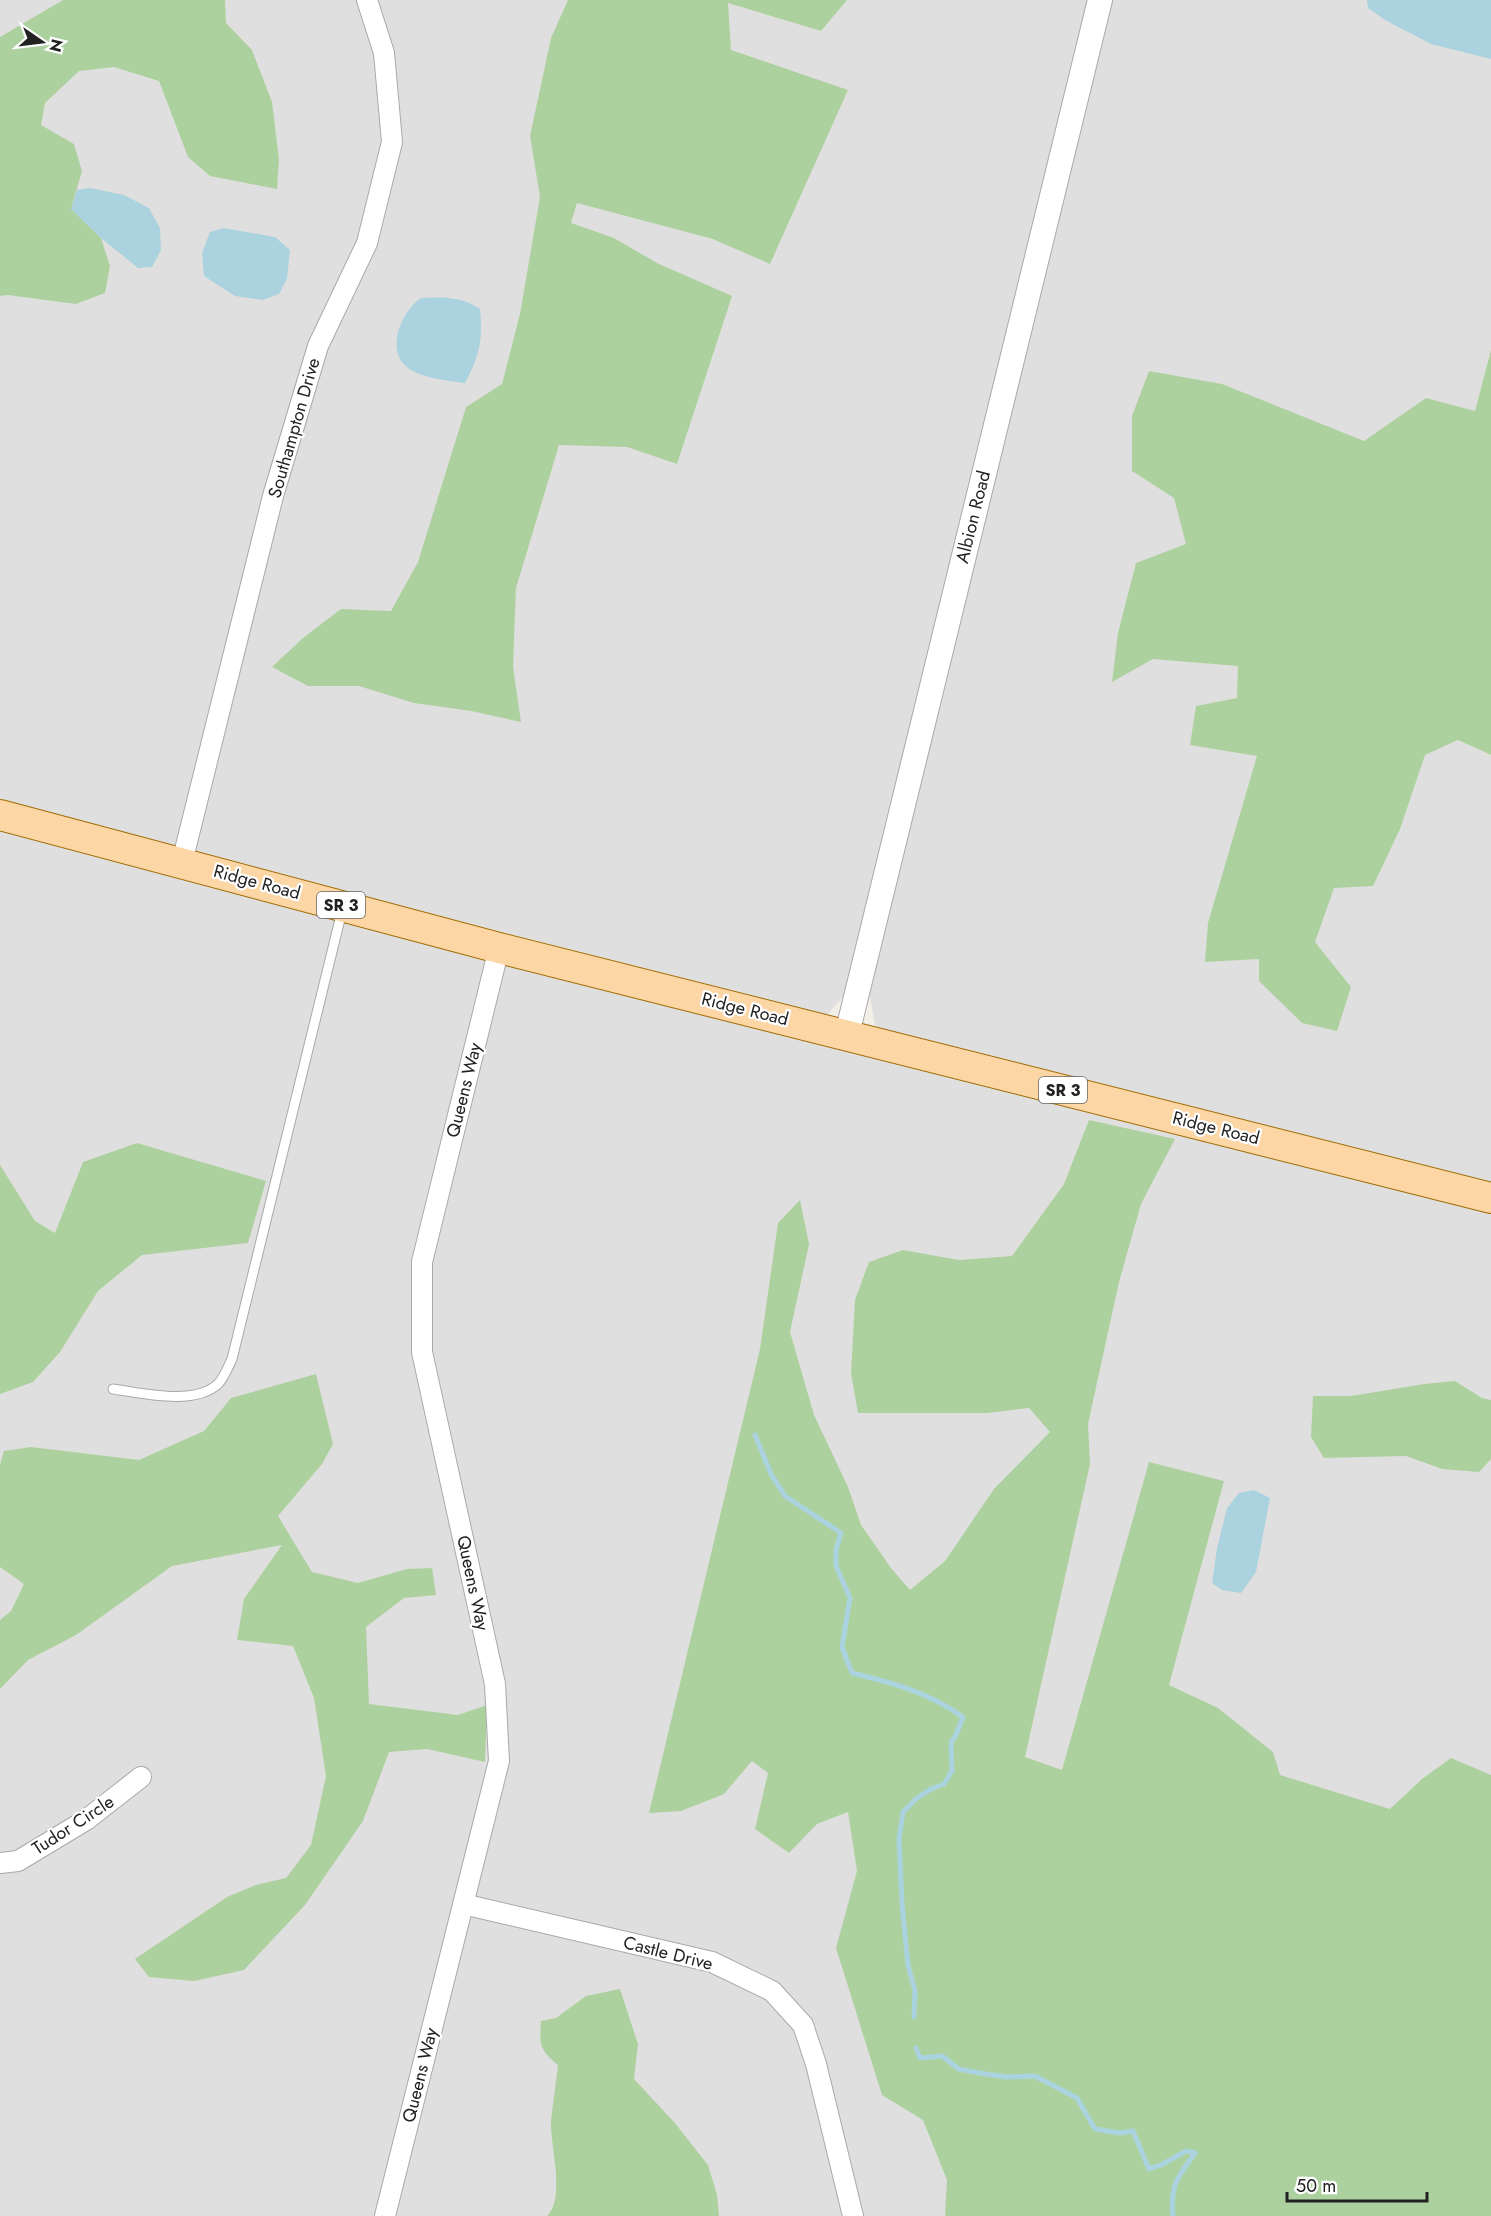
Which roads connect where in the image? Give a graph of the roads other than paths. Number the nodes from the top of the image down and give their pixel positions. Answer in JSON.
{"nodes":[{"id":1,"x":368,"y":0,"type":"edge"},
{"id":2,"x":1100,"y":0,"type":"edge"},
{"id":3,"x":0,"y":815,"type":"edge"},
{"id":4,"x":182,"y":862,"type":"junction"},
{"id":5,"x":344,"y":906,"type":"junction"},
{"id":6,"x":499,"y":948,"type":"junction"},
{"id":7,"x":847,"y":1034,"type":"junction"},
{"id":8,"x":1491,"y":1198,"type":"edge"},
{"id":9,"x":113,"y":1389,"type":"dead end"},
{"id":10,"x":141,"y":1777,"type":"dead end"},
{"id":11,"x":0,"y":1863,"type":"edge"},
{"id":12,"x":463,"y":1904,"type":"junction"},
{"id":13,"x":385,"y":2216,"type":"edge"},
{"id":14,"x":853,"y":2216,"type":"edge"}],
"edges":[{"from":1,"to":4,"type":"street","name":"Southampton Drive"},
{"from":2,"to":7,"type":"street","name":"Albion Road"},
{"from":3,"to":4,"type":"main road","name":"Ridge Road","number":"SR 3"},
{"from":4,"to":5,"type":"main road","name":"Ridge Road","number":"SR 3"},
{"from":5,"to":6,"type":"main road","name":"Ridge Road","number":"SR 3"},
{"from":5,"to":9,"type":"lane"},
{"from":6,"to":7,"type":"main road","name":"Ridge Road","number":"SR 3"},
{"from":6,"to":12,"type":"street","name":"Queens Way"},
{"from":7,"to":8,"type":"main road","name":"Ridge Road","number":"SR 3"},
{"from":10,"to":11,"type":"street","name":"Tudor Circle"},
{"from":12,"to":13,"type":"street","name":"Queens Way"},
{"from":12,"to":14,"type":"street","name":"Castle Drive"}]}
